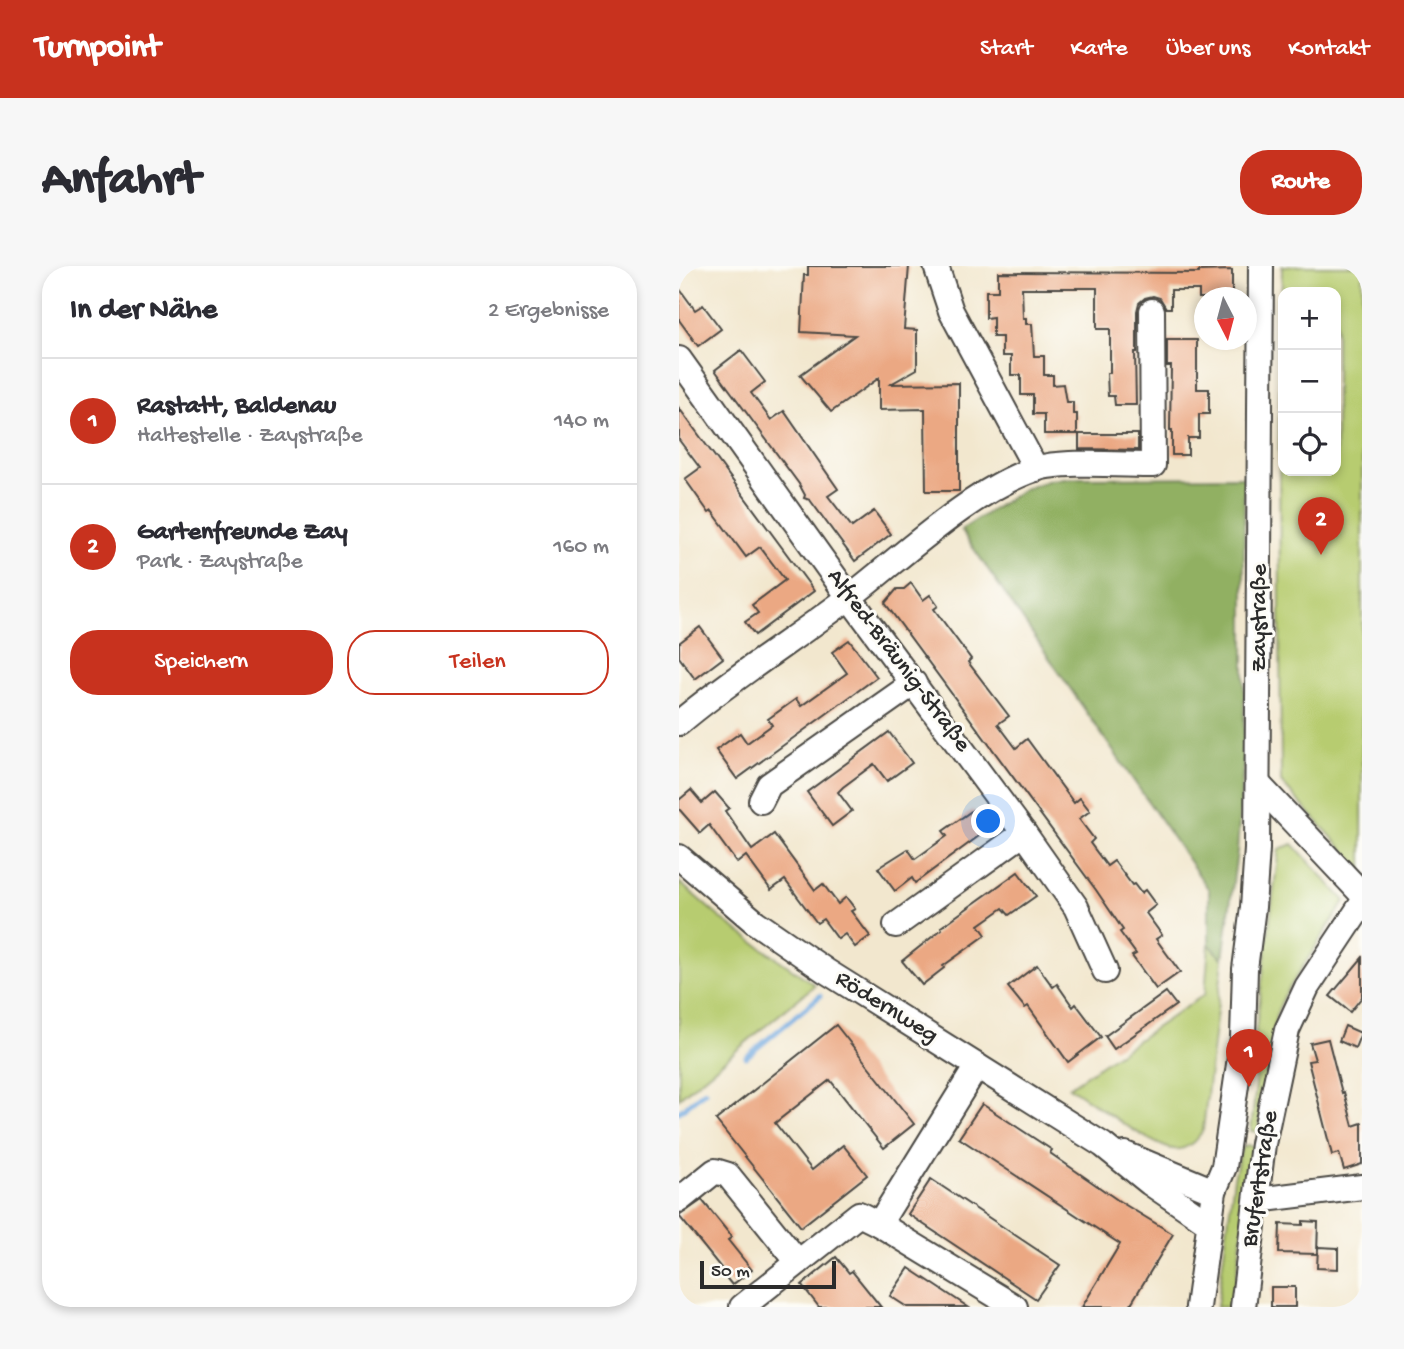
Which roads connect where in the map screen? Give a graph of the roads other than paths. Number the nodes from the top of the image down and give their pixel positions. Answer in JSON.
{"nodes":[{"id":1,"x":936,"y":266,"type":"edge"},
{"id":2,"x":1261,"y":266,"type":"edge"},
{"id":3,"x":1152,"y":311,"type":"dead end"},
{"id":4,"x":679,"y":359,"type":"edge"},
{"id":5,"x":1036,"y":469,"type":"junction"},
{"id":6,"x":849,"y":597,"type":"junction"},
{"id":7,"x":914,"y":683,"type":"junction"},
{"id":8,"x":682,"y":713,"type":"edge"},
{"id":9,"x":1259,"y":785,"type":"junction"},
{"id":10,"x":761,"y":801,"type":"dead end"},
{"id":11,"x":1024,"y":833,"type":"junction"},
{"id":12,"x":679,"y":857,"type":"edge"},
{"id":13,"x":1362,"y":894,"type":"edge"},
{"id":14,"x":1362,"y":904,"type":"edge"},
{"id":15,"x":897,"y":925,"type":"dead end"},
{"id":16,"x":1105,"y":971,"type":"dead end"},
{"id":17,"x":977,"y":1066,"type":"junction"},
{"id":18,"x":1103,"y":1146,"type":"junction"},
{"id":19,"x":1362,"y":1187,"type":"edge"},
{"id":20,"x":1215,"y":1191,"type":"junction"},
{"id":21,"x":679,"y":1200,"type":"edge"},
{"id":22,"x":1257,"y":1200,"type":"junction"},
{"id":23,"x":879,"y":1224,"type":"junction"},
{"id":24,"x":1210,"y":1224,"type":"junction"},
{"id":25,"x":798,"y":1262,"type":"junction"},
{"id":26,"x":1012,"y":1306,"type":"edge"},
{"id":27,"x":742,"y":1307,"type":"edge"},
{"id":28,"x":1198,"y":1307,"type":"edge"},
{"id":29,"x":1243,"y":1307,"type":"edge"}],
"edges":[{"from":1,"to":5,"type":"street"},
{"from":2,"to":9,"type":"street","name":"Zaystraße"},
{"from":3,"to":5,"type":"street"},
{"from":4,"to":6,"type":"street","name":"Alfred-Bräunig-Straße"},
{"from":5,"to":6,"type":"street"},
{"from":6,"to":7,"type":"street","name":"Alfred-Bräunig-Straße"},
{"from":6,"to":8,"type":"street"},
{"from":7,"to":10,"type":"street"},
{"from":7,"to":11,"type":"street","name":"Alfred-Bräunig-Straße"},
{"from":9,"to":13,"type":"street"},
{"from":9,"to":20,"type":"street","name":"Zaystraße"},
{"from":11,"to":15,"type":"street"},
{"from":11,"to":16,"type":"street","name":"Alfred-Bräunig-Straße"},
{"from":12,"to":17,"type":"street","name":"Rödernweg"},
{"from":14,"to":22,"type":"street","name":"Brufertstraße"},
{"from":17,"to":18,"type":"street","name":"Rödernweg"},
{"from":17,"to":23,"type":"street"},
{"from":18,"to":20,"type":"street","name":"Rödernweg"},
{"from":18,"to":24,"type":"street","name":"Rödernweg"},
{"from":19,"to":22,"type":"street"},
{"from":20,"to":24,"type":"street","name":"Zaystraße"},
{"from":21,"to":25,"type":"street"},
{"from":22,"to":29,"type":"street","name":"Brufertstraße"},
{"from":23,"to":25,"type":"street"},
{"from":23,"to":26,"type":"street"},
{"from":24,"to":28,"type":"street","name":"Zaystraße"},
{"from":25,"to":27,"type":"street"}]}
